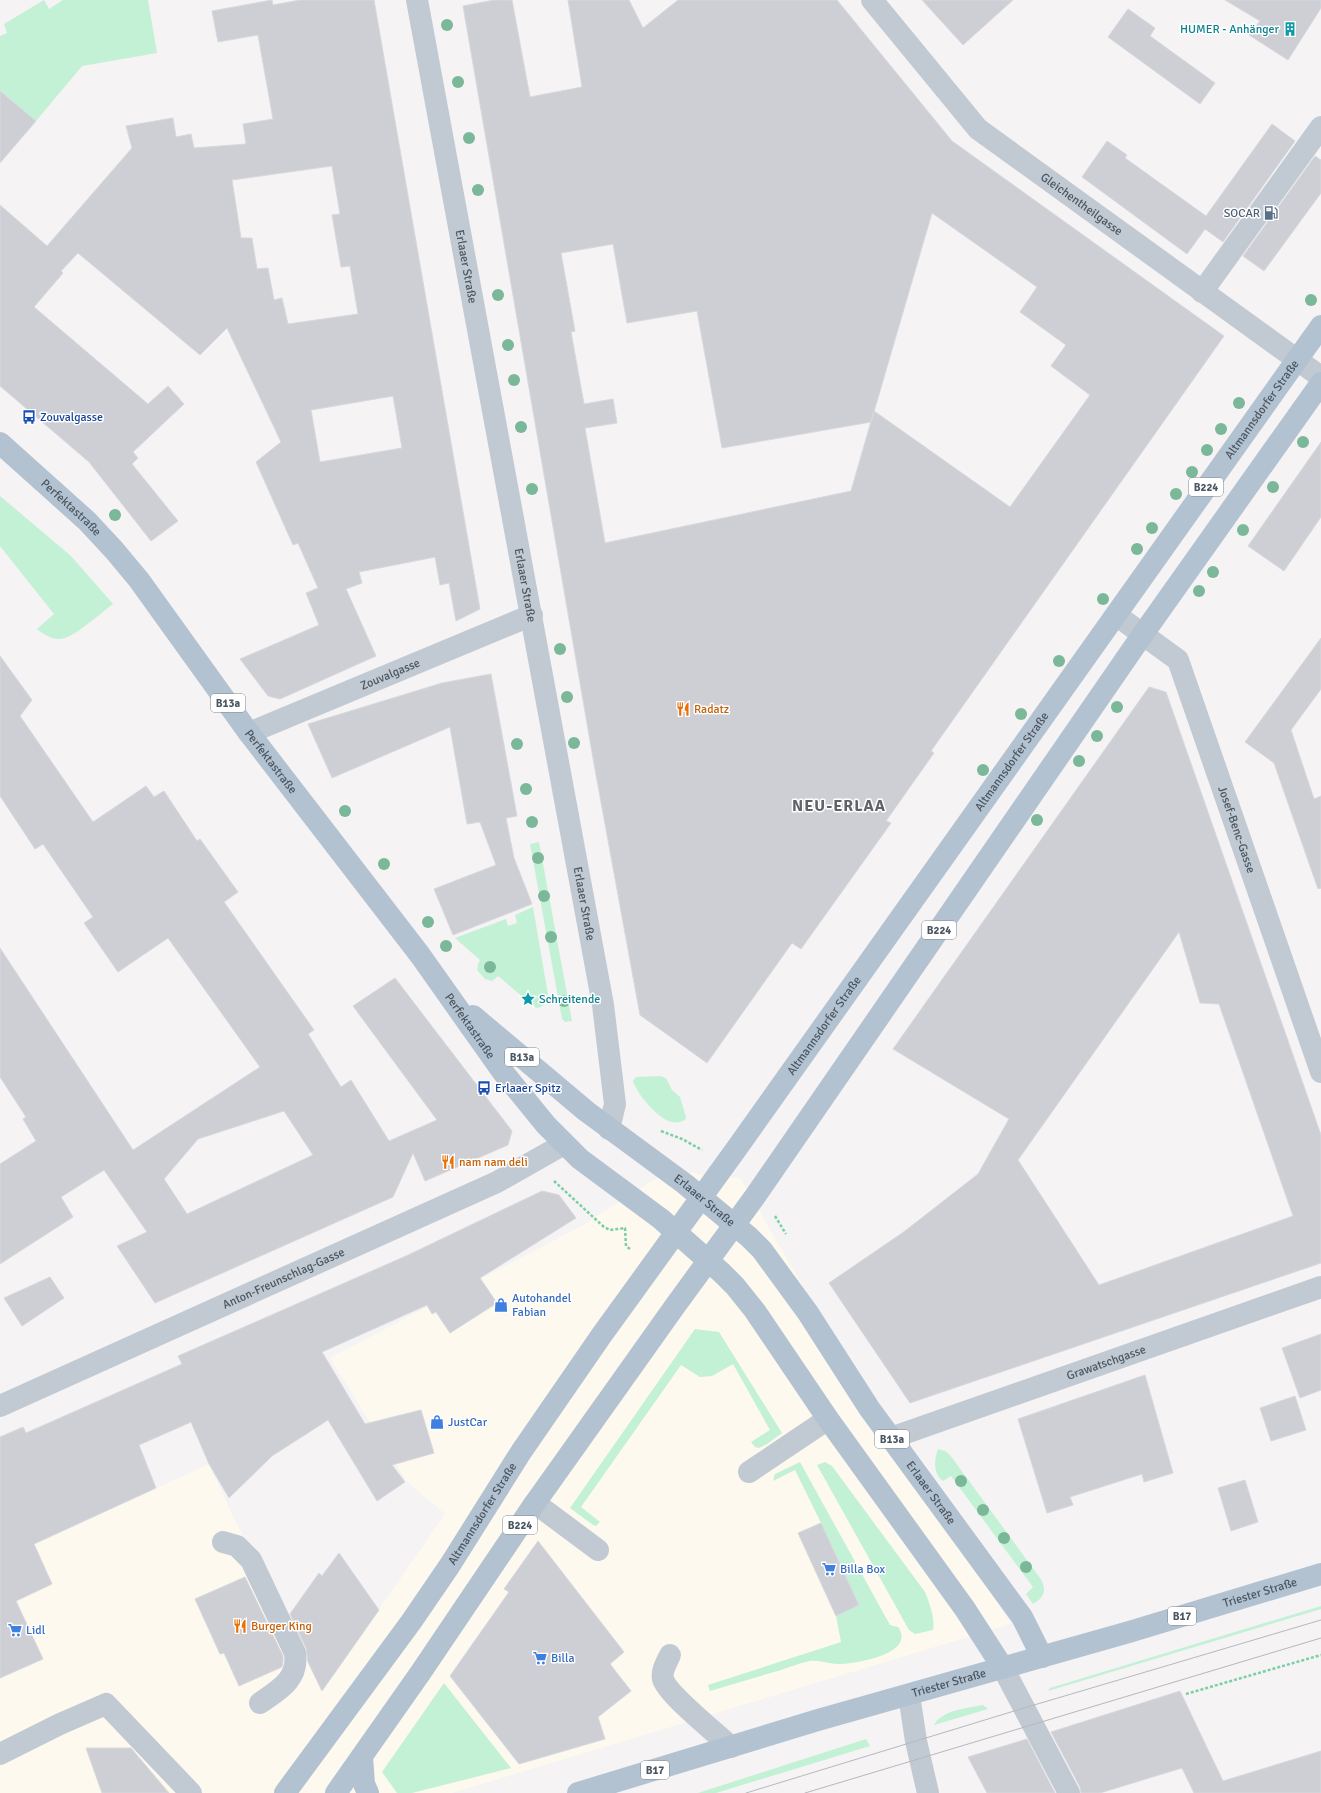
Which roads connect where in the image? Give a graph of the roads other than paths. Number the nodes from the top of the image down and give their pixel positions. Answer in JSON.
{"nodes":[{"id":1,"x":417,"y":0,"type":"edge"},
{"id":2,"x":872,"y":0,"type":"edge"},
{"id":3,"x":1321,"y":127,"type":"edge"},
{"id":4,"x":1202,"y":292,"type":"junction"},
{"id":5,"x":1321,"y":326,"type":"edge"},
{"id":6,"x":1297,"y":360,"type":"junction"},
{"id":7,"x":1321,"y":377,"type":"edge"},
{"id":8,"x":1321,"y":383,"type":"edge"},
{"id":9,"x":0,"y":443,"type":"edge"},
{"id":10,"x":1116,"y":614,"type":"junction"},
{"id":11,"x":532,"y":616,"type":"junction"},
{"id":12,"x":1143,"y":634,"type":"junction"},
{"id":13,"x":250,"y":733,"type":"junction"},
{"id":14,"x":438,"y":980,"type":"junction"},
{"id":15,"x":1321,"y":1072,"type":"edge"},
{"id":16,"x":609,"y":1129,"type":"junction"},
{"id":17,"x":564,"y":1144,"type":"junction"},
{"id":18,"x":702,"y":1197,"type":"junction"},
{"id":19,"x":735,"y":1225,"type":"junction"},
{"id":20,"x":706,"y":1229,"type":"junction"},
{"id":21,"x":676,"y":1233,"type":"junction"},
{"id":22,"x":708,"y":1260,"type":"junction"},
{"id":23,"x":1321,"y":1287,"type":"edge"},
{"id":24,"x":0,"y":1406,"type":"edge"},
{"id":25,"x":828,"y":1419,"type":"junction"},
{"id":26,"x":891,"y":1438,"type":"junction"},
{"id":27,"x":749,"y":1472,"type":"dead end"},
{"id":28,"x":535,"y":1503,"type":"junction"},
{"id":29,"x":223,"y":1542,"type":"dead end"},
{"id":30,"x":598,"y":1550,"type":"dead end"},
{"id":31,"x":1321,"y":1574,"type":"edge"},
{"id":32,"x":670,"y":1655,"type":"dead end"},
{"id":33,"x":1042,"y":1657,"type":"junction"},
{"id":34,"x":1003,"y":1668,"type":"junction"},
{"id":35,"x":909,"y":1695,"type":"junction"},
{"id":36,"x":260,"y":1703,"type":"dead end"},
{"id":37,"x":731,"y":1747,"type":"junction"},
{"id":38,"x":0,"y":1754,"type":"edge"},
{"id":39,"x":362,"y":1756,"type":"junction"},
{"id":40,"x":191,"y":1793,"type":"edge"},
{"id":41,"x":285,"y":1793,"type":"edge"},
{"id":42,"x":336,"y":1793,"type":"edge"},
{"id":43,"x":368,"y":1793,"type":"edge"},
{"id":44,"x":578,"y":1793,"type":"edge"},
{"id":45,"x":928,"y":1793,"type":"edge"},
{"id":46,"x":1068,"y":1793,"type":"edge"}],
"edges":[{"from":1,"to":11,"type":"street","name":"Erlaaer Straße"},
{"from":2,"to":4,"type":"street","name":"Gleichentheilgasse"},
{"from":3,"to":4,"type":"street"},
{"from":4,"to":6,"type":"street","name":"Gleichentheilgasse"},
{"from":5,"to":6,"type":"main road","name":"Altmannsdorfer Straße","number":"B224"},
{"from":6,"to":7,"type":"street","name":"Gleichentheilgasse"},
{"from":6,"to":10,"type":"main road","name":"Altmannsdorfer Straße","number":"B224"},
{"from":8,"to":12,"type":"main road","name":"Altmannsdorfer Straße","number":"B224"},
{"from":9,"to":13,"type":"main road","name":"Perfektastraße","number":"B13a"},
{"from":10,"to":12,"type":"street","name":"Josef-Benc-Gasse"},
{"from":10,"to":18,"type":"main road","name":"Altmannsdorfer Straße","number":"B224"},
{"from":11,"to":13,"type":"street","name":"Zouvalgasse"},
{"from":11,"to":16,"type":"street","name":"Erlaaer Straße"},
{"from":12,"to":15,"type":"street","name":"Josef-Benc-Gasse"},
{"from":12,"to":19,"type":"main road","name":"Altmannsdorfer Straße","number":"B224"},
{"from":13,"to":14,"type":"main road","name":"Perfektastraße","number":"B13a"},
{"from":14,"to":16,"type":"main road","name":"Perfektastraße","number":"B13a"},
{"from":14,"to":17,"type":"main road","name":"Perfektastraße","number":"B13a"},
{"from":16,"to":18,"type":"main road","name":"Erlaaer Straße","number":"B13a"},
{"from":17,"to":21,"type":"main road","number":"B13a"},
{"from":17,"to":24,"type":"street","name":"Anton-Freunschlag-Gasse"},
{"from":18,"to":19,"type":"main road","name":"Erlaaer Straße","number":"B13a"},
{"from":18,"to":20,"type":"main road","name":"Altmannsdorfer Straße"},
{"from":18,"to":21,"type":"main road","name":"Altmannsdorfer Straße","number":"B224"},
{"from":19,"to":20,"type":"main road"},
{"from":19,"to":22,"type":"main road","name":"Altmannsdorfer Straße","number":"B224"},
{"from":19,"to":26,"type":"main road","name":"Erlaaer Straße","number":"B13a"},
{"from":20,"to":21,"type":"main road"},
{"from":20,"to":22,"type":"main road","name":"Altmannsdorfer Straße"},
{"from":21,"to":22,"type":"main road","number":"B13a"},
{"from":21,"to":41,"type":"main road","name":"Altmannsdorfer Straße","number":"B224"},
{"from":22,"to":25,"type":"main road","number":"B13a"},
{"from":22,"to":28,"type":"main road","name":"Altmannsdorfer Straße","number":"B224"},
{"from":23,"to":26,"type":"street","name":"Grawatschgasse"},
{"from":25,"to":27,"type":"street"},
{"from":25,"to":34,"type":"main road","number":"B13a"},
{"from":26,"to":33,"type":"main road","name":"Erlaaer Straße","number":"B13a"},
{"from":28,"to":30,"type":"street"},
{"from":28,"to":39,"type":"main road","name":"Altmannsdorfer Straße","number":"B224"},
{"from":29,"to":36,"type":"street"},
{"from":31,"to":33,"type":"main road","name":"Triester Straße","number":"B17"},
{"from":32,"to":37,"type":"street"},
{"from":33,"to":34,"type":"main road","name":"Triester Straße","number":"B17"},
{"from":34,"to":35,"type":"main road","name":"Triester Straße","number":"B17"},
{"from":34,"to":46,"type":"street"},
{"from":35,"to":37,"type":"main road","name":"Triester Straße","number":"B17"},
{"from":35,"to":45,"type":"street"},
{"from":37,"to":44,"type":"main road","name":"Triester Straße","number":"B17"},
{"from":38,"to":40,"type":"street"},
{"from":39,"to":42,"type":"main road","name":"Altmannsdorfer Straße","number":"B224"},
{"from":39,"to":43,"type":"main road"}]}
